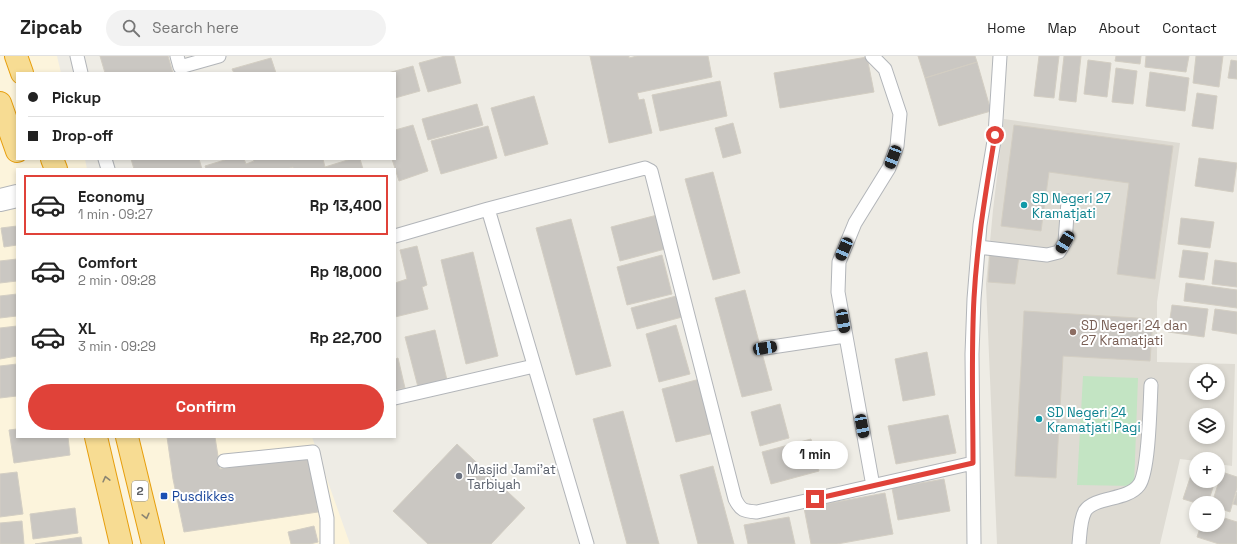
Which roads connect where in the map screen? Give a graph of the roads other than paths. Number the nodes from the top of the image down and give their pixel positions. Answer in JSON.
{"nodes":[{"id":1,"x":16,"y":56,"type":"edge"},
{"id":2,"x":76,"y":56,"type":"edge"},
{"id":3,"x":176,"y":56,"type":"edge"},
{"id":4,"x":219,"y":56,"type":"edge"},
{"id":5,"x":872,"y":56,"type":"edge"},
{"id":6,"x":1000,"y":56,"type":"edge"},
{"id":7,"x":22,"y":72,"type":"edge"},
{"id":8,"x":81,"y":72,"type":"edge"},
{"id":9,"x":0,"y":103,"type":"edge"},
{"id":10,"x":16,"y":148,"type":"edge"},
{"id":11,"x":16,"y":196,"type":"edge"},
{"id":12,"x":0,"y":200,"type":"edge"},
{"id":13,"x":1068,"y":201,"type":"dead end"},
{"id":14,"x":488,"y":209,"type":"junction"},
{"id":15,"x":396,"y":236,"type":"edge"},
{"id":16,"x":978,"y":247,"type":"junction"},
{"id":17,"x":845,"y":336,"type":"junction"},
{"id":18,"x":765,"y":348,"type":"dead end"},
{"id":19,"x":534,"y":366,"type":"junction"},
{"id":20,"x":1151,"y":385,"type":"dead end"},
{"id":21,"x":396,"y":398,"type":"edge"},
{"id":22,"x":96,"y":438,"type":"edge"},
{"id":23,"x":126,"y":438,"type":"edge"},
{"id":24,"x":224,"y":461,"type":"dead end"},
{"id":25,"x":973,"y":463,"type":"junction"},
{"id":26,"x":873,"y":486,"type":"junction"},
{"id":27,"x":122,"y":544,"type":"edge"},
{"id":28,"x":153,"y":544,"type":"edge"},
{"id":29,"x":327,"y":544,"type":"edge"},
{"id":30,"x":587,"y":544,"type":"edge"},
{"id":31,"x":974,"y":544,"type":"edge"},
{"id":32,"x":1079,"y":544,"type":"edge"}],
"edges":[{"from":1,"to":7,"type":"highway"},
{"from":2,"to":8,"type":"lane"},
{"from":3,"to":4,"type":"lane"},
{"from":5,"to":17,"type":"lane"},
{"from":6,"to":16,"type":"lane"},
{"from":9,"to":10,"type":"highway"},
{"from":11,"to":12,"type":"street"},
{"from":13,"to":16,"type":"lane"},
{"from":14,"to":15,"type":"lane"},
{"from":14,"to":19,"type":"lane"},
{"from":14,"to":26,"type":"lane"},
{"from":16,"to":25,"type":"lane"},
{"from":17,"to":18,"type":"lane"},
{"from":17,"to":26,"type":"lane"},
{"from":19,"to":21,"type":"lane"},
{"from":19,"to":30,"type":"lane"},
{"from":20,"to":32,"type":"lane"},
{"from":27,"to":22,"type":"highway","one_way":true},
{"from":23,"to":28,"type":"highway","number":"2","one_way":true},
{"from":24,"to":29,"type":"lane"},
{"from":25,"to":26,"type":"lane"},
{"from":25,"to":31,"type":"lane"}]}
